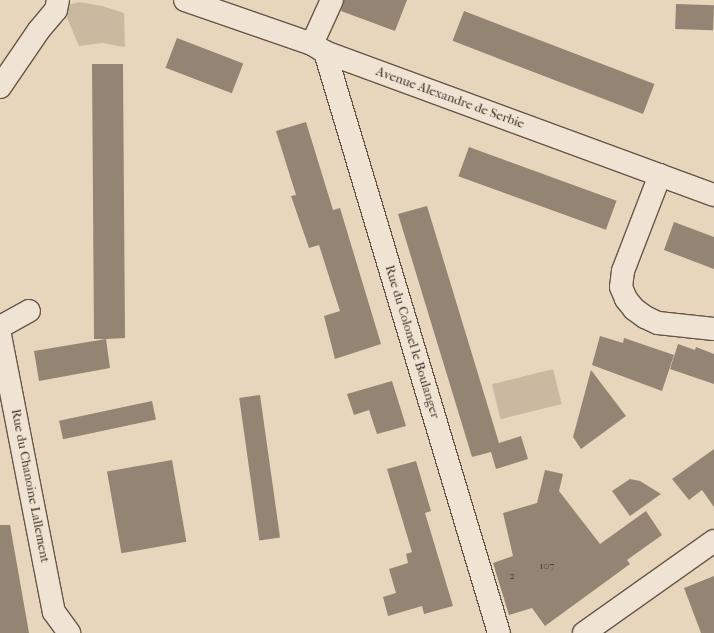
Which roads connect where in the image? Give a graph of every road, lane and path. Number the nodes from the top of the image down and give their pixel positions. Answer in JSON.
{"nodes":[{"id":1,"x":58,"y":0,"type":"edge"},
{"id":2,"x":186,"y":0,"type":"edge"},
{"id":3,"x":332,"y":0,"type":"edge"},
{"id":4,"x":318,"y":48,"type":"junction"},
{"id":5,"x":0,"y":87,"type":"edge"},
{"id":6,"x":660,"y":175,"type":"junction"},
{"id":7,"x":714,"y":195,"type":"edge"},
{"id":8,"x":29,"y":312,"type":"dead end"},
{"id":9,"x":0,"y":327,"type":"edge"},
{"id":10,"x":714,"y":329,"type":"edge"},
{"id":11,"x":0,"y":335,"type":"edge"},
{"id":12,"x":714,"y":541,"type":"edge"},
{"id":13,"x":69,"y":633,"type":"edge"},
{"id":14,"x":499,"y":633,"type":"edge"},
{"id":15,"x":584,"y":633,"type":"edge"}],
"edges":[{"from":1,"to":5,"type":"street"},
{"from":2,"to":4,"type":"street","name":"Avenue Alexandre de Serbie"},
{"from":3,"to":4,"type":"street"},
{"from":4,"to":6,"type":"street","name":"Avenue Alexandre de Serbie"},
{"from":4,"to":14,"type":"street","name":"Rue du Colonel le Boulanger"},
{"from":6,"to":7,"type":"street","name":"Avenue Alexandre de Serbie"},
{"from":6,"to":10,"type":"street"},
{"from":8,"to":9,"type":"street"},
{"from":11,"to":13,"type":"street","name":"Rue du Chanoine Lallement"},
{"from":12,"to":15,"type":"street"}]}
